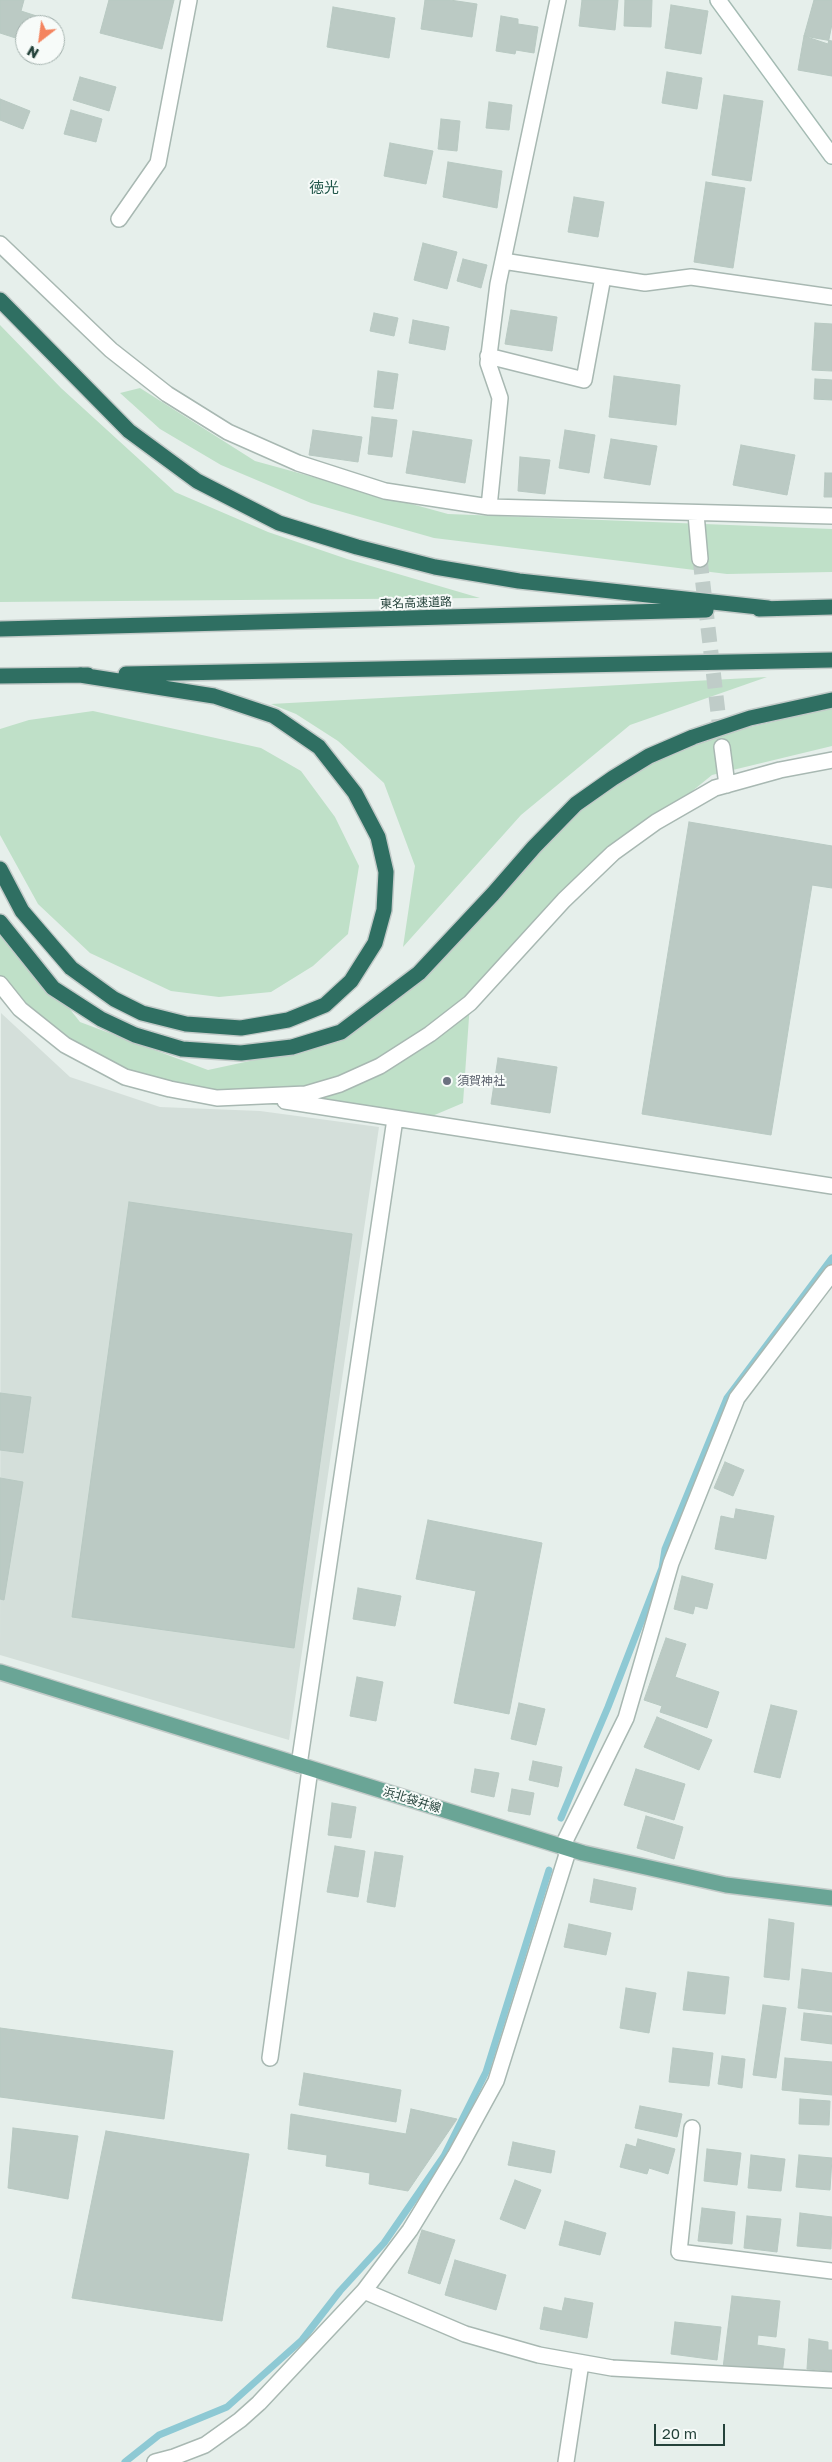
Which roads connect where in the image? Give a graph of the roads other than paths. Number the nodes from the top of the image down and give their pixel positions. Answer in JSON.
{"nodes":[{"id":1,"x":189,"y":0,"type":"edge"},
{"id":2,"x":558,"y":0,"type":"edge"},
{"id":3,"x":718,"y":0,"type":"edge"},
{"id":4,"x":832,"y":156,"type":"edge"},
{"id":5,"x":119,"y":219,"type":"dead end"},
{"id":6,"x":0,"y":244,"type":"edge"},
{"id":7,"x":503,"y":261,"type":"junction"},
{"id":8,"x":603,"y":277,"type":"junction"},
{"id":9,"x":832,"y":297,"type":"edge"},
{"id":10,"x":0,"y":300,"type":"edge"},
{"id":11,"x":488,"y":356,"type":"junction"},
{"id":12,"x":489,"y":507,"type":"junction"},
{"id":13,"x":696,"y":514,"type":"junction"},
{"id":14,"x":832,"y":516,"type":"edge"},
{"id":15,"x":700,"y":559,"type":"tunnel mouth"},
{"id":16,"x":832,"y":607,"type":"edge"},
{"id":17,"x":768,"y":608,"type":"junction"},
{"id":18,"x":0,"y":629,"type":"edge"},
{"id":19,"x":832,"y":660,"type":"edge"},
{"id":20,"x":80,"y":675,"type":"junction"},
{"id":21,"x":1,"y":676,"type":"edge"},
{"id":22,"x":832,"y":700,"type":"edge"},
{"id":23,"x":722,"y":747,"type":"tunnel mouth"},
{"id":24,"x":832,"y":760,"type":"edge"},
{"id":25,"x":727,"y":785,"type":"junction"},
{"id":26,"x":0,"y":869,"type":"edge"},
{"id":27,"x":0,"y":922,"type":"edge"},
{"id":28,"x":0,"y":984,"type":"edge"},
{"id":29,"x":267,"y":1097,"type":"junction"},
{"id":30,"x":395,"y":1119,"type":"junction"},
{"id":31,"x":832,"y":1186,"type":"edge"},
{"id":32,"x":832,"y":1273,"type":"edge"},
{"id":33,"x":0,"y":1672,"type":"edge"},
{"id":34,"x":305,"y":1767,"type":"junction"},
{"id":35,"x":565,"y":1848,"type":"junction"},
{"id":36,"x":832,"y":1898,"type":"edge"},
{"id":37,"x":270,"y":2058,"type":"dead end"},
{"id":38,"x":692,"y":2128,"type":"dead end"},
{"id":39,"x":832,"y":2271,"type":"edge"},
{"id":40,"x":364,"y":2291,"type":"junction"},
{"id":41,"x":581,"y":2362,"type":"junction"},
{"id":42,"x":832,"y":2380,"type":"edge"},
{"id":43,"x":155,"y":2462,"type":"edge"},
{"id":44,"x":566,"y":2462,"type":"edge"}],
"edges":[{"from":1,"to":5,"type":"street"},
{"from":2,"to":7,"type":"street"},
{"from":3,"to":4,"type":"street"},
{"from":6,"to":12,"type":"street"},
{"from":7,"to":8,"type":"street"},
{"from":7,"to":11,"type":"street"},
{"from":8,"to":9,"type":"street"},
{"from":8,"to":11,"type":"street"},
{"from":10,"to":17,"type":"highway"},
{"from":11,"to":12,"type":"street"},
{"from":12,"to":13,"type":"street"},
{"from":13,"to":14,"type":"street"},
{"from":13,"to":15,"type":"street"},
{"from":16,"to":17,"type":"highway","name":"東名高速道路"},
{"from":17,"to":18,"type":"highway","name":"東名高速道路"},
{"from":19,"to":20,"type":"highway"},
{"from":20,"to":21,"type":"highway"},
{"from":20,"to":26,"type":"highway"},
{"from":22,"to":27,"type":"highway"},
{"from":23,"to":25,"type":"street"},
{"from":24,"to":25,"type":"street"},
{"from":25,"to":29,"type":"street"},
{"from":28,"to":29,"type":"street"},
{"from":29,"to":30,"type":"street"},
{"from":30,"to":31,"type":"street"},
{"from":30,"to":34,"type":"street"},
{"from":32,"to":35,"type":"street"},
{"from":33,"to":34,"type":"main road","name":"浜北袋井線"},
{"from":34,"to":35,"type":"main road","name":"浜北袋井線"},
{"from":34,"to":37,"type":"street"},
{"from":35,"to":36,"type":"main road","name":"浜北袋井線"},
{"from":35,"to":40,"type":"street"},
{"from":38,"to":39,"type":"street"},
{"from":40,"to":41,"type":"street"},
{"from":40,"to":43,"type":"street"},
{"from":41,"to":42,"type":"street"},
{"from":41,"to":44,"type":"street"}]}
